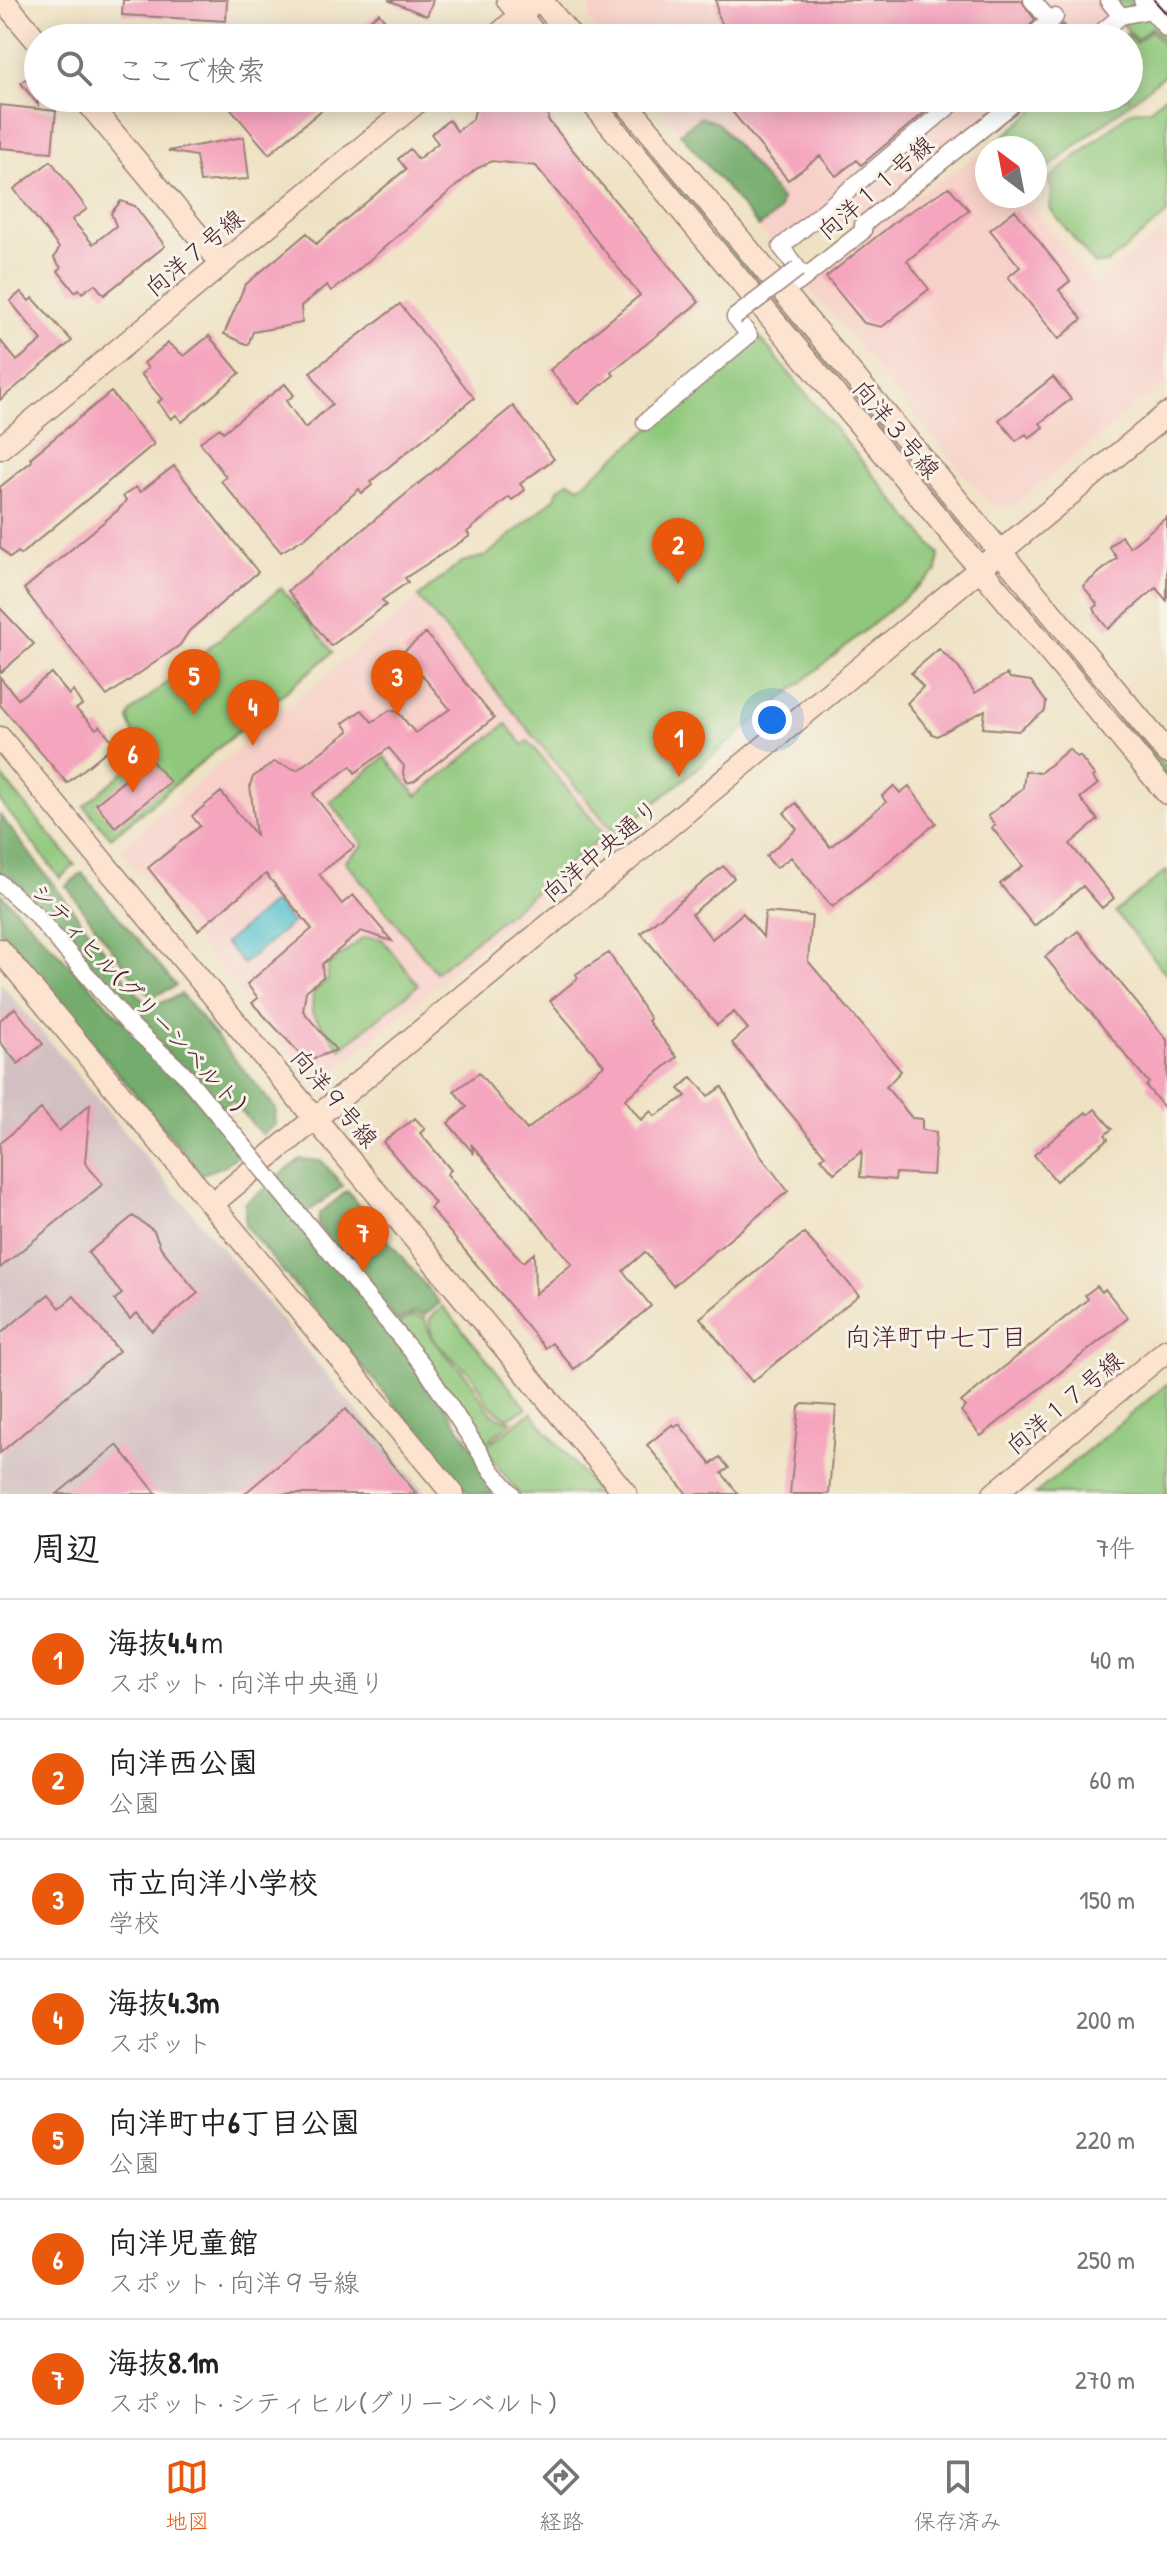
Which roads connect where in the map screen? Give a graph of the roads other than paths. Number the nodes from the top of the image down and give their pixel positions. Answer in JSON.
{"nodes":[{"id":1,"x":3,"y":0,"type":"edge"},
{"id":2,"x":1032,"y":0,"type":"edge"},
{"id":3,"x":1108,"y":0,"type":"edge"},
{"id":4,"x":1153,"y":3,"type":"edge"},
{"id":5,"x":527,"y":4,"type":"edge"},
{"id":6,"x":1121,"y":16,"type":"junction"},
{"id":7,"x":508,"y":24,"type":"edge"},
{"id":8,"x":533,"y":24,"type":"edge"},
{"id":9,"x":553,"y":24,"type":"edge"},
{"id":10,"x":1047,"y":24,"type":"edge"},
{"id":11,"x":1111,"y":24,"type":"edge"},
{"id":12,"x":24,"y":25,"type":"edge"},
{"id":13,"x":1167,"y":29,"type":"edge"},
{"id":14,"x":96,"y":112,"type":"edge"},
{"id":15,"x":405,"y":112,"type":"edge"},
{"id":16,"x":600,"y":112,"type":"edge"},
{"id":17,"x":634,"y":112,"type":"edge"},
{"id":18,"x":942,"y":112,"type":"edge"},
{"id":19,"x":1003,"y":112,"type":"edge"},
{"id":20,"x":222,"y":264,"type":"junction"},
{"id":21,"x":798,"y":276,"type":"junction"},
{"id":22,"x":1167,"y":414,"type":"edge"},
{"id":23,"x":645,"y":422,"type":"dead end"},
{"id":24,"x":0,"y":448,"type":"edge"},
{"id":25,"x":1000,"y":553,"type":"junction"},
{"id":26,"x":981,"y":569,"type":"junction"},
{"id":27,"x":0,"y":738,"type":"edge"},
{"id":28,"x":1167,"y":752,"type":"edge"},
{"id":29,"x":1167,"y":793,"type":"edge"},
{"id":30,"x":0,"y":883,"type":"edge"},
{"id":31,"x":0,"y":950,"type":"edge"},
{"id":32,"x":318,"y":1119,"type":"junction"},
{"id":33,"x":213,"y":1203,"type":"junction"},
{"id":34,"x":1167,"y":1350,"type":"edge"},
{"id":35,"x":453,"y":1494,"type":"edge"},
{"id":36,"x":512,"y":1494,"type":"edge"},
{"id":37,"x":626,"y":1494,"type":"edge"},
{"id":38,"x":994,"y":1494,"type":"edge"}],
"edges":[{"from":1,"to":12,"type":"street"},
{"from":2,"to":10,"type":"street"},
{"from":3,"to":6,"type":"street"},
{"from":4,"to":6,"type":"street"},
{"from":4,"to":13,"type":"street"},
{"from":5,"to":7,"type":"street"},
{"from":5,"to":8,"type":"street"},
{"from":5,"to":9,"type":"street"},
{"from":6,"to":11,"type":"street"},
{"from":14,"to":20,"type":"street"},
{"from":15,"to":20,"type":"street","name":"向洋７号線"},
{"from":16,"to":26,"type":"street","name":"向洋３号線"},
{"from":17,"to":25,"type":"street","name":"向洋３号線"},
{"from":18,"to":21,"type":"street"},
{"from":19,"to":21,"type":"street","name":"向洋１１号線"},
{"from":20,"to":24,"type":"street","name":"向洋７号線"},
{"from":21,"to":23,"type":"street","name":"向洋１１号線","bridge":true},
{"from":22,"to":25,"type":"street","name":"向洋中央通り"},
{"from":25,"to":26,"type":"street","name":"向洋中央通り"},
{"from":25,"to":28,"type":"street","name":"向洋３号線"},
{"from":26,"to":29,"type":"street","name":"向洋３号線"},
{"from":26,"to":32,"type":"street","name":"向洋中央通り"},
{"from":27,"to":32,"type":"street","name":"向洋９号線"},
{"from":30,"to":36,"type":"street","name":"シティヒル(グリーンベルト)","bridge":true},
{"from":31,"to":33,"type":"street"},
{"from":32,"to":33,"type":"street","name":"向洋中央通り"},
{"from":32,"to":37,"type":"street","name":"向洋９号線"},
{"from":33,"to":35,"type":"street"},
{"from":34,"to":38,"type":"street","name":"向洋１７号線"}]}
